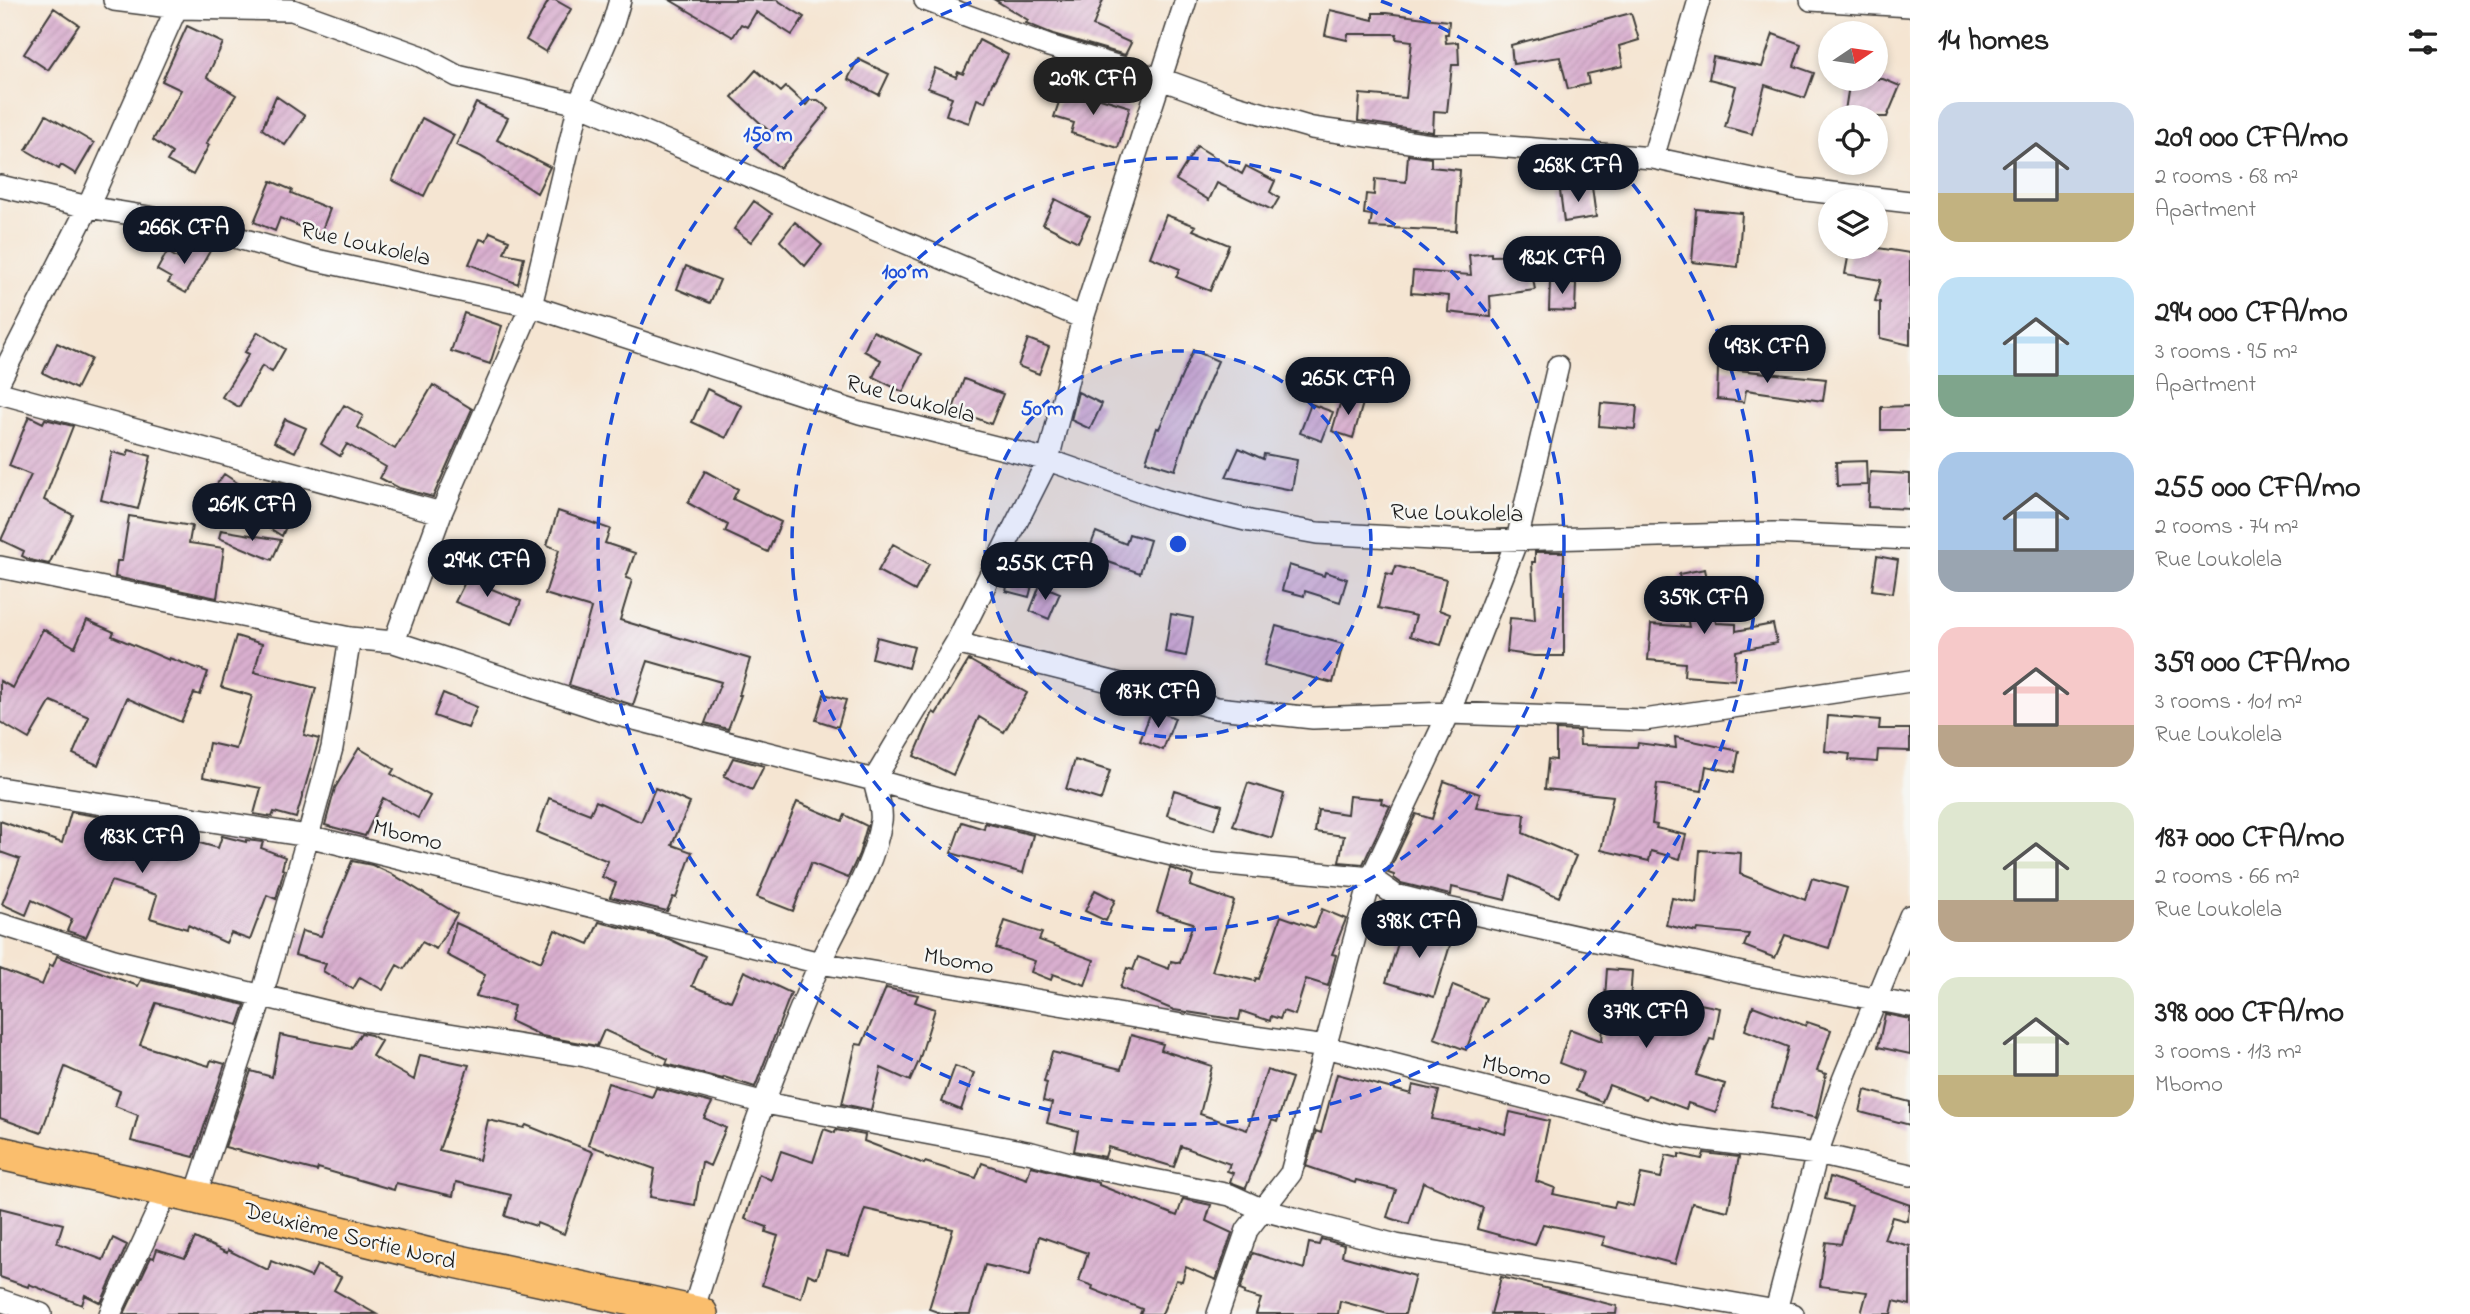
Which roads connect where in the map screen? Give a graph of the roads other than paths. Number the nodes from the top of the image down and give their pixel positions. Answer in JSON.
{"nodes":[{"id":1,"x":114,"y":0,"type":"edge"},
{"id":2,"x":620,"y":0,"type":"edge"},
{"id":3,"x":925,"y":0,"type":"edge"},
{"id":4,"x":1186,"y":0,"type":"edge"},
{"id":5,"x":1699,"y":0,"type":"edge"},
{"id":6,"x":1811,"y":0,"type":"edge"},
{"id":7,"x":179,"y":4,"type":"edge"},
{"id":8,"x":1910,"y":6,"type":"edge"},
{"id":9,"x":1161,"y":79,"type":"junction"},
{"id":10,"x":579,"y":104,"type":"junction"},
{"id":11,"x":1653,"y":158,"type":"junction"},
{"id":12,"x":0,"y":186,"type":"edge"},
{"id":13,"x":1910,"y":202,"type":"edge"},
{"id":14,"x":88,"y":207,"type":"junction"},
{"id":15,"x":531,"y":306,"type":"junction"},
{"id":16,"x":1083,"y":318,"type":"junction"},
{"id":17,"x":1558,"y":366,"type":"dead end"},
{"id":18,"x":0,"y":380,"type":"edge"},
{"id":19,"x":0,"y":393,"type":"edge"},
{"id":20,"x":1048,"y":460,"type":"junction"},
{"id":21,"x":441,"y":513,"type":"junction"},
{"id":22,"x":1910,"y":539,"type":"edge"},
{"id":23,"x":1517,"y":540,"type":"junction"},
{"id":24,"x":0,"y":567,"type":"edge"},
{"id":25,"x":350,"y":638,"type":"junction"},
{"id":26,"x":394,"y":642,"type":"junction"},
{"id":27,"x":956,"y":643,"type":"junction"},
{"id":28,"x":1910,"y":681,"type":"edge"},
{"id":29,"x":1449,"y":713,"type":"junction"},
{"id":30,"x":874,"y":780,"type":"junction"},
{"id":31,"x":0,"y":789,"type":"edge"},
{"id":32,"x":308,"y":836,"type":"junction"},
{"id":33,"x":1371,"y":878,"type":"junction"},
{"id":34,"x":1910,"y":916,"type":"edge"},
{"id":35,"x":0,"y":924,"type":"edge"},
{"id":36,"x":820,"y":962,"type":"junction"},
{"id":37,"x":262,"y":995,"type":"junction"},
{"id":38,"x":1875,"y":999,"type":"junction"},
{"id":39,"x":1910,"y":1006,"type":"edge"},
{"id":40,"x":1326,"y":1047,"type":"junction"},
{"id":41,"x":765,"y":1102,"type":"junction"},
{"id":42,"x":0,"y":1153,"type":"edge"},
{"id":43,"x":1817,"y":1154,"type":"junction"},
{"id":44,"x":1910,"y":1175,"type":"edge"},
{"id":45,"x":181,"y":1194,"type":"junction"},
{"id":46,"x":1263,"y":1210,"type":"junction"},
{"id":47,"x":0,"y":1300,"type":"edge"},
{"id":48,"x":696,"y":1313,"type":"edge"},
{"id":49,"x":1781,"y":1313,"type":"edge"},
{"id":50,"x":41,"y":1314,"type":"edge"},
{"id":51,"x":110,"y":1314,"type":"edge"},
{"id":52,"x":1218,"y":1314,"type":"edge"}],
"edges":[{"from":1,"to":7,"type":"street"},
{"from":2,"to":10,"type":"street"},
{"from":3,"to":9,"type":"street"},
{"from":4,"to":9,"type":"street"},
{"from":5,"to":11,"type":"street"},
{"from":6,"to":8,"type":"street"},
{"from":7,"to":10,"type":"street"},
{"from":7,"to":14,"type":"street"},
{"from":9,"to":11,"type":"street"},
{"from":9,"to":16,"type":"street"},
{"from":10,"to":15,"type":"street"},
{"from":10,"to":16,"type":"street"},
{"from":11,"to":13,"type":"street"},
{"from":12,"to":14,"type":"street","name":"Rue Loukolela"},
{"from":14,"to":15,"type":"street","name":"Rue Loukolela"},
{"from":14,"to":18,"type":"street"},
{"from":15,"to":20,"type":"street","name":"Rue Loukolela"},
{"from":15,"to":21,"type":"street"},
{"from":16,"to":20,"type":"street"},
{"from":17,"to":23,"type":"street"},
{"from":19,"to":21,"type":"street"},
{"from":20,"to":23,"type":"street","name":"Rue Loukolela"},
{"from":20,"to":27,"type":"street"},
{"from":21,"to":26,"type":"street"},
{"from":22,"to":23,"type":"street","name":"Rue Loukolela"},
{"from":23,"to":29,"type":"street"},
{"from":24,"to":25,"type":"street"},
{"from":25,"to":26,"type":"street"},
{"from":25,"to":32,"type":"street"},
{"from":26,"to":30,"type":"street"},
{"from":27,"to":29,"type":"street"},
{"from":27,"to":30,"type":"street"},
{"from":28,"to":29,"type":"street"},
{"from":29,"to":33,"type":"street"},
{"from":30,"to":33,"type":"street"},
{"from":30,"to":36,"type":"street"},
{"from":31,"to":32,"type":"street","name":"Mbomo"},
{"from":32,"to":36,"type":"street","name":"Mbomo"},
{"from":32,"to":37,"type":"street"},
{"from":33,"to":38,"type":"street"},
{"from":33,"to":40,"type":"street"},
{"from":34,"to":38,"type":"street"},
{"from":35,"to":37,"type":"street"},
{"from":36,"to":40,"type":"street","name":"Mbomo"},
{"from":36,"to":41,"type":"street"},
{"from":37,"to":41,"type":"street"},
{"from":37,"to":45,"type":"street"},
{"from":38,"to":39,"type":"street"},
{"from":38,"to":43,"type":"street"},
{"from":40,"to":43,"type":"street","name":"Mbomo"},
{"from":40,"to":46,"type":"street"},
{"from":41,"to":46,"type":"street"},
{"from":41,"to":48,"type":"street"},
{"from":42,"to":45,"type":"main road","name":"Deuxième Sortie Nord"},
{"from":43,"to":44,"type":"street","name":"Mbomo"},
{"from":43,"to":49,"type":"street"},
{"from":45,"to":48,"type":"main road","name":"Deuxième Sortie Nord"},
{"from":45,"to":51,"type":"street"},
{"from":46,"to":49,"type":"street"},
{"from":46,"to":52,"type":"street"},
{"from":47,"to":50,"type":"street"}]}
